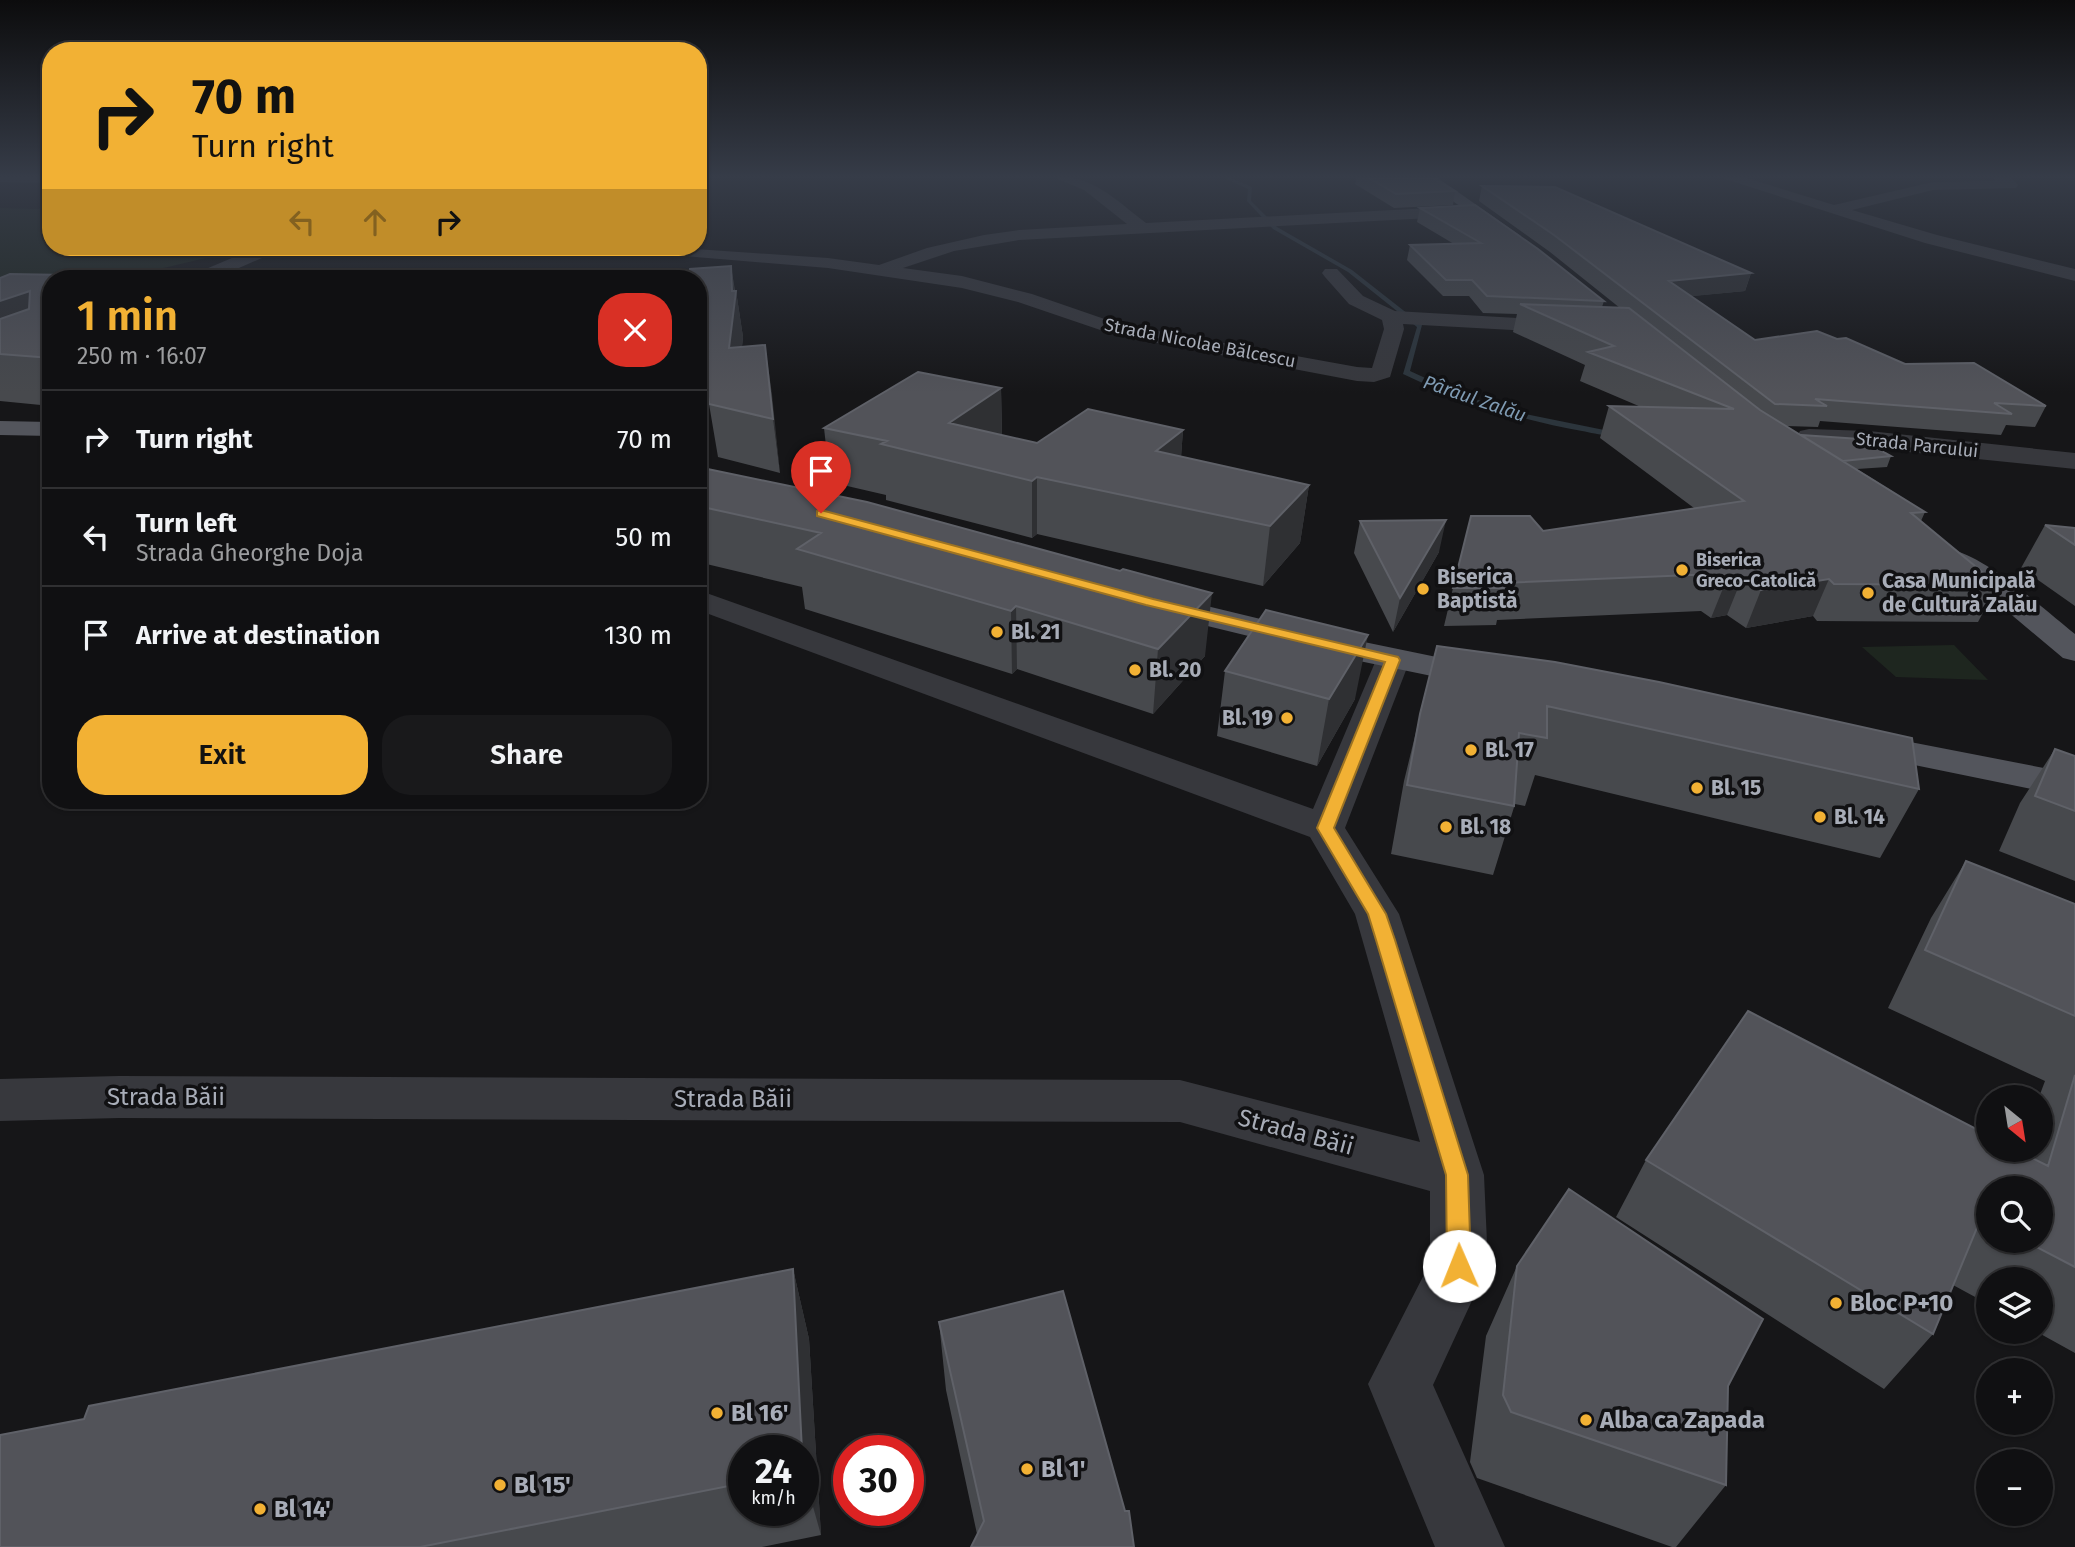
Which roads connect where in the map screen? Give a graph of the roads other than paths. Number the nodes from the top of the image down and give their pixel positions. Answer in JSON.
{"nodes":[{"id":1,"x":946,"y":248,"type":"edge"},
{"id":2,"x":1530,"y":248,"type":"edge"},
{"id":3,"x":1973,"y":248,"type":"edge"},
{"id":4,"x":1532,"y":250,"type":"edge"},
{"id":5,"x":251,"y":256,"type":"edge"},
{"id":6,"x":685,"y":256,"type":"edge"},
{"id":7,"x":219,"y":270,"type":"edge"},
{"id":8,"x":882,"y":270,"type":"junction"},
{"id":9,"x":1331,"y":273,"type":"dead end"},
{"id":10,"x":2075,"y":275,"type":"edge"},
{"id":11,"x":1391,"y":317,"type":"junction"},
{"id":12,"x":1589,"y":327,"type":"edge"},
{"id":13,"x":0,"y":428,"type":"edge"},
{"id":14,"x":42,"y":429,"type":"edge"},
{"id":15,"x":1782,"y":436,"type":"edge"},
{"id":16,"x":2075,"y":461,"type":"edge"},
{"id":17,"x":1938,"y":549,"type":"edge"},
{"id":18,"x":1125,"y":595,"type":"edge"},
{"id":19,"x":707,"y":601,"type":"edge"},
{"id":20,"x":2075,"y":651,"type":"edge"},
{"id":21,"x":1393,"y":660,"type":"junction"},
{"id":22,"x":1516,"y":683,"type":"edge"},
{"id":23,"x":1829,"y":738,"type":"edge"},
{"id":24,"x":2075,"y":786,"type":"edge"},
{"id":25,"x":1325,"y":828,"type":"junction"},
{"id":26,"x":0,"y":1100,"type":"edge"},
{"id":27,"x":1457,"y":1175,"type":"junction"},
{"id":28,"x":1470,"y":1547,"type":"edge"}],
"edges":[{"from":1,"to":8,"type":"street","name":"Strada Nicolae Bălcescu"},
{"from":2,"to":4,"type":"main road"},
{"from":3,"to":10,"type":"street"},
{"from":5,"to":7,"type":"street"},
{"from":6,"to":8,"type":"street","name":"Strada Nicolae Bălcescu"},
{"from":8,"to":11,"type":"street","name":"Strada Nicolae Bălcescu"},
{"from":9,"to":11,"type":"street"},
{"from":11,"to":12,"type":"street"},
{"from":13,"to":14,"type":"main road"},
{"from":15,"to":16,"type":"street","name":"Strada Parcului"},
{"from":17,"to":20,"type":"main road"},
{"from":18,"to":21,"type":"main road"},
{"from":19,"to":25,"type":"street"},
{"from":21,"to":22,"type":"main road"},
{"from":21,"to":25,"type":"street"},
{"from":23,"to":24,"type":"main road"},
{"from":25,"to":27,"type":"street"},
{"from":26,"to":27,"type":"street","name":"Strada Băii"},
{"from":27,"to":28,"type":"street"}]}
